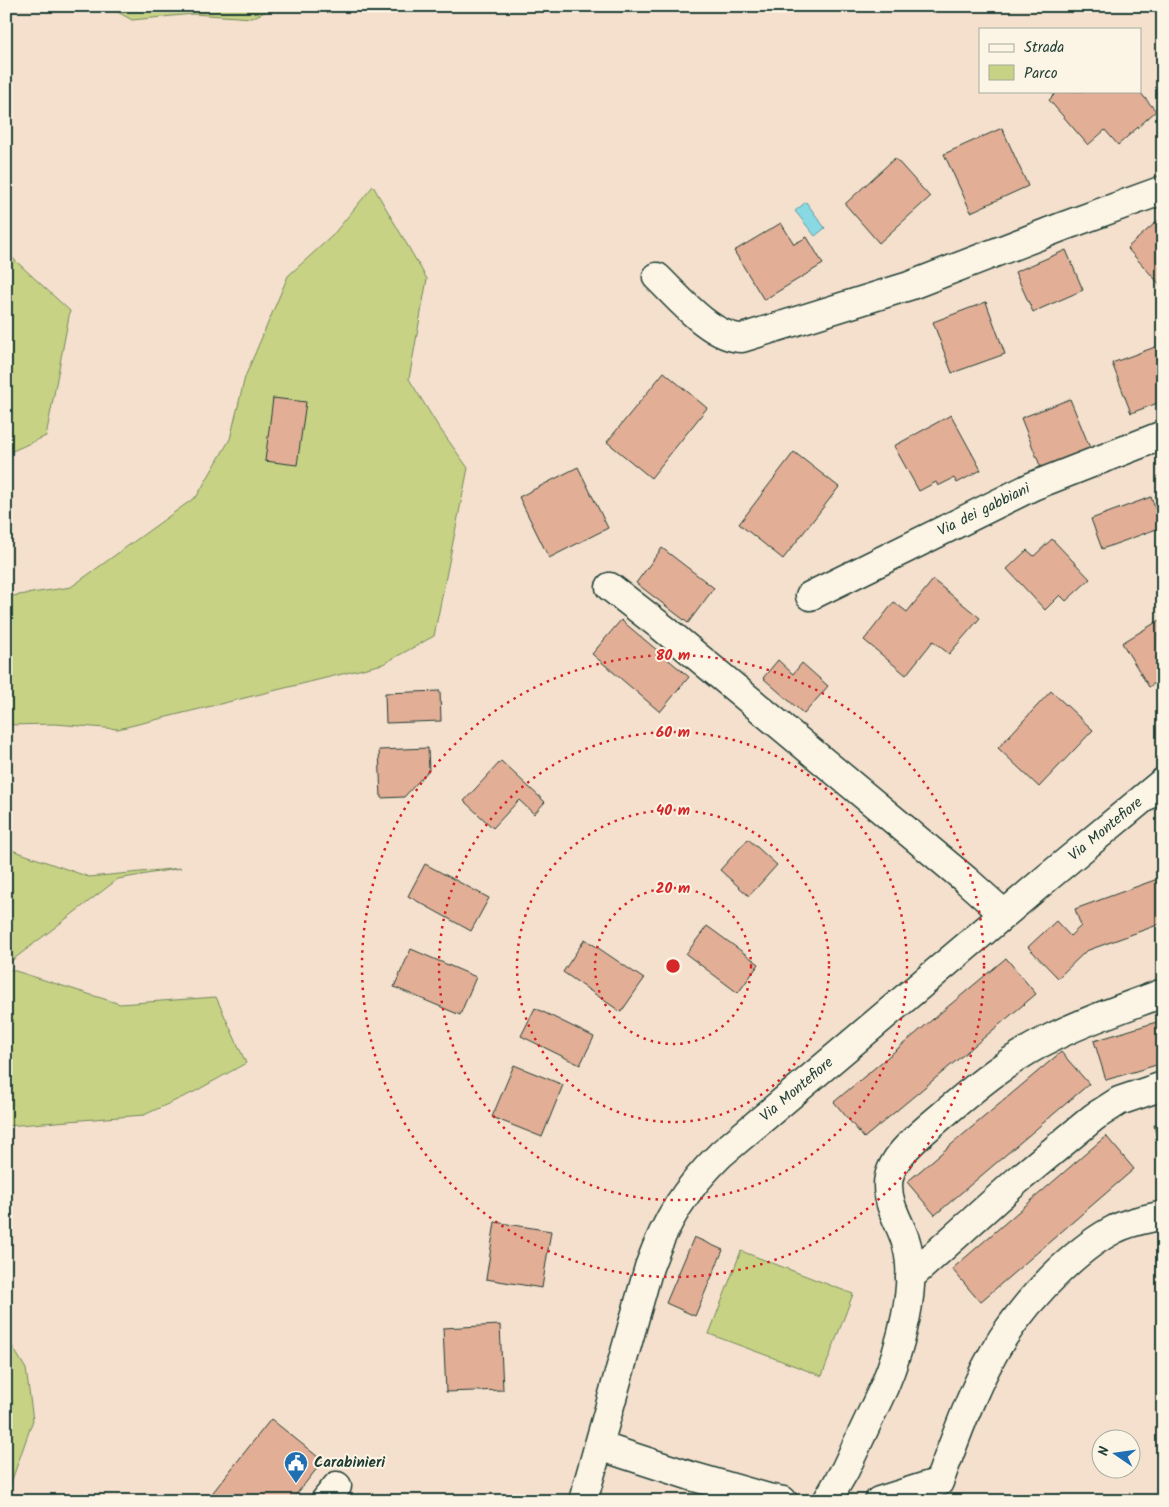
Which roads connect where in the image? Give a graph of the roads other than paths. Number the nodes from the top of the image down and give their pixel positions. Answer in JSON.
{"nodes":[{"id":1,"x":1163,"y":190,"type":"edge"},
{"id":2,"x":657,"y":277,"type":"dead end"},
{"id":3,"x":1163,"y":435,"type":"edge"},
{"id":4,"x":610,"y":587,"type":"dead end"},
{"id":5,"x":810,"y":596,"type":"dead end"},
{"id":6,"x":1163,"y":782,"type":"edge"},
{"id":7,"x":1004,"y":914,"type":"junction"},
{"id":8,"x":1163,"y":993,"type":"edge"},
{"id":9,"x":1163,"y":1086,"type":"edge"},
{"id":10,"x":1163,"y":1215,"type":"edge"},
{"id":11,"x":910,"y":1277,"type":"junction"},
{"id":12,"x":599,"y":1446,"type":"junction"},
{"id":13,"x":945,"y":1491,"type":"edge"},
{"id":14,"x":583,"y":1501,"type":"edge"},
{"id":15,"x":784,"y":1501,"type":"edge"},
{"id":16,"x":827,"y":1501,"type":"edge"},
{"id":17,"x":879,"y":1501,"type":"edge"}],
"edges":[{"from":1,"to":2,"type":"street"},
{"from":3,"to":5,"type":"street","name":"Via dei gabbiani"},
{"from":4,"to":7,"type":"street"},
{"from":6,"to":7,"type":"street","name":"Via Montefiore"},
{"from":7,"to":12,"type":"street","name":"Via Montefiore"},
{"from":8,"to":11,"type":"street"},
{"from":9,"to":11,"type":"street"},
{"from":10,"to":13,"type":"street"},
{"from":11,"to":16,"type":"street"},
{"from":12,"to":14,"type":"street","name":"Via Montefiore"},
{"from":12,"to":15,"type":"street"},
{"from":13,"to":17,"type":"street"}]}
